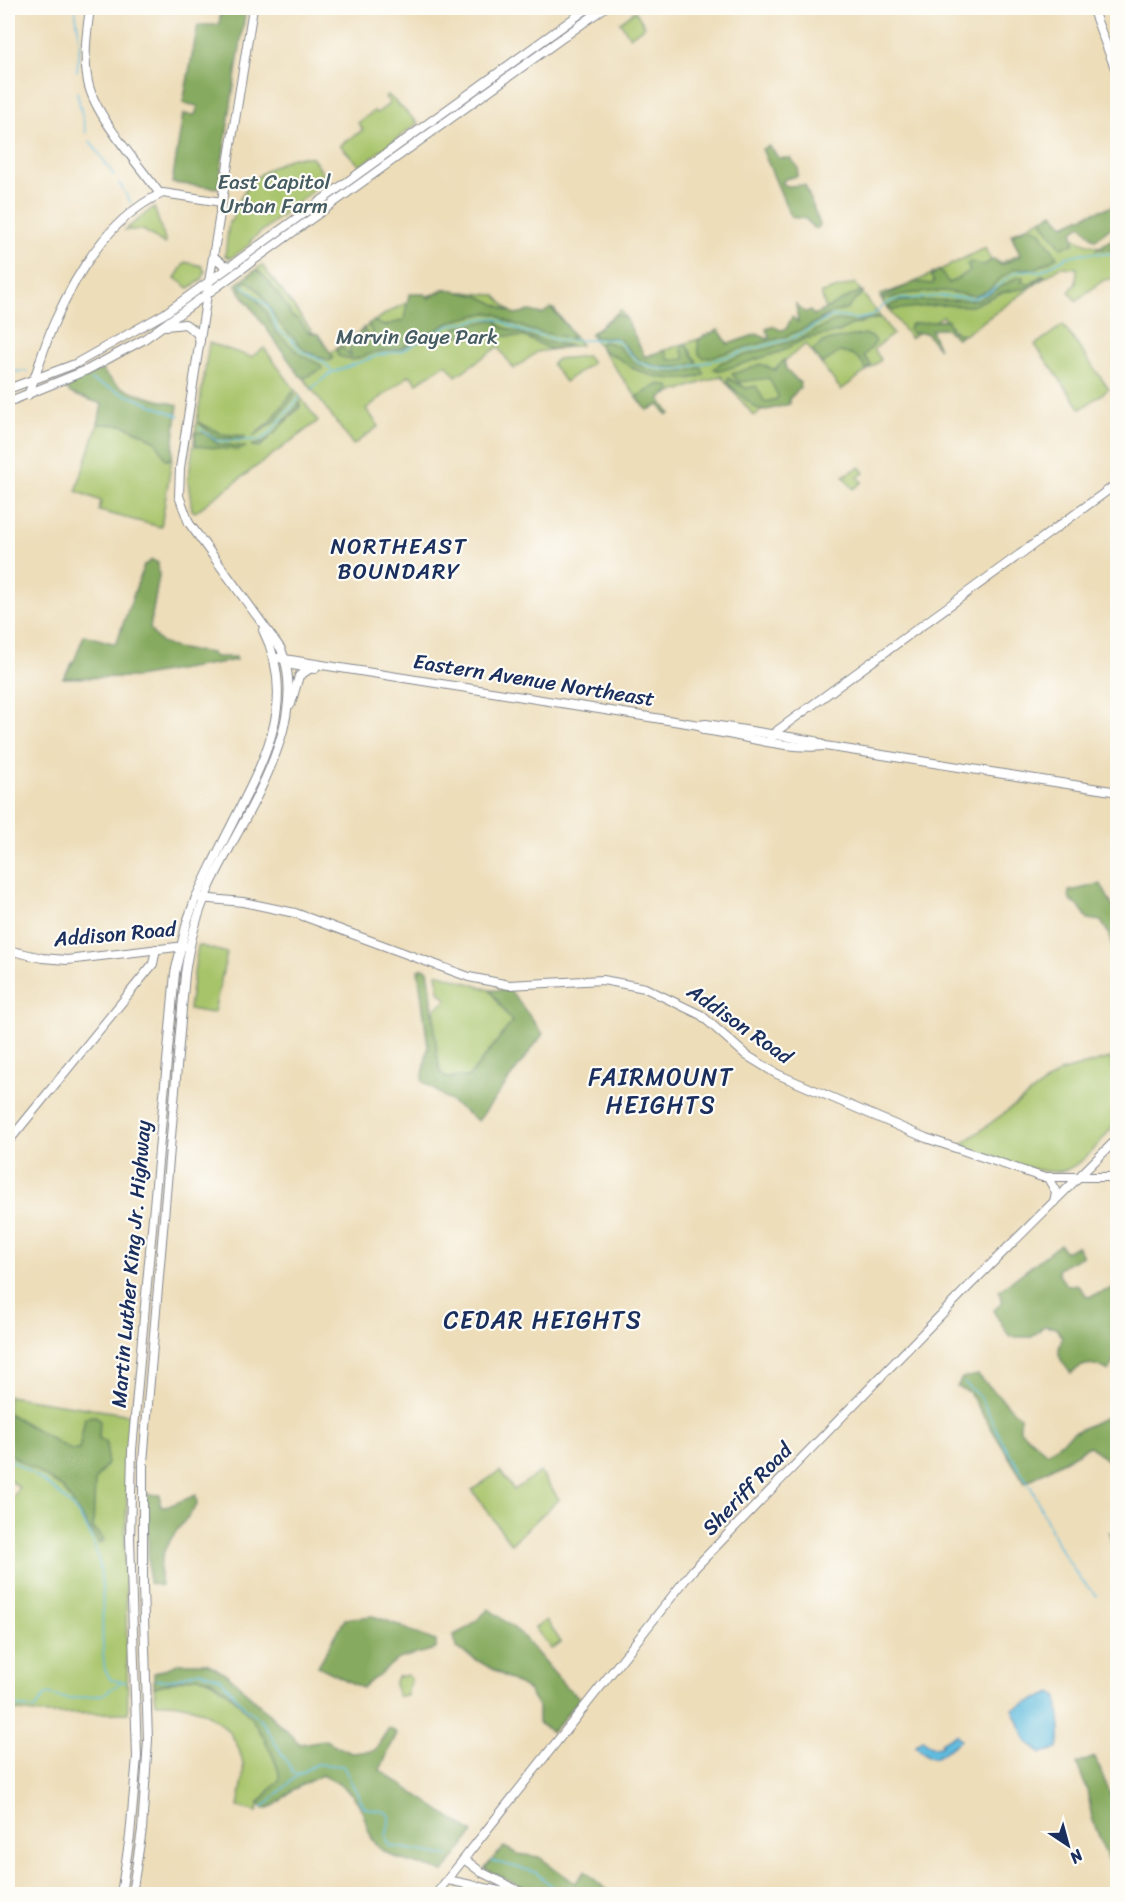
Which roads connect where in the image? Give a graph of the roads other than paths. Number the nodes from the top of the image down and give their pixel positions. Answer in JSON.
{"nodes":[{"id":1,"x":90,"y":8,"type":"edge"},
{"id":2,"x":253,"y":8,"type":"edge"},
{"id":3,"x":588,"y":8,"type":"edge"},
{"id":4,"x":604,"y":8,"type":"edge"},
{"id":5,"x":1092,"y":8,"type":"edge"},
{"id":6,"x":1118,"y":76,"type":"edge"},
{"id":7,"x":160,"y":194,"type":"junction"},
{"id":8,"x":222,"y":202,"type":"junction"},
{"id":9,"x":214,"y":258,"type":"junction"},
{"id":10,"x":231,"y":266,"type":"junction"},
{"id":11,"x":209,"y":282,"type":"junction"},
{"id":12,"x":207,"y":295,"type":"junction"},
{"id":13,"x":162,"y":327,"type":"junction"},
{"id":14,"x":200,"y":340,"type":"junction"},
{"id":15,"x":34,"y":380,"type":"junction"},
{"id":16,"x":8,"y":389,"type":"edge"},
{"id":17,"x":28,"y":395,"type":"junction"},
{"id":18,"x":8,"y":402,"type":"edge"},
{"id":19,"x":1118,"y":483,"type":"edge"},
{"id":20,"x":253,"y":611,"type":"junction"},
{"id":21,"x":273,"y":657,"type":"junction"},
{"id":22,"x":285,"y":658,"type":"junction"},
{"id":23,"x":314,"y":666,"type":"junction"},
{"id":24,"x":286,"y":725,"type":"junction"},
{"id":25,"x":770,"y":738,"type":"junction"},
{"id":26,"x":1118,"y":792,"type":"edge"},
{"id":27,"x":201,"y":898,"type":"junction"},
{"id":28,"x":185,"y":946,"type":"junction"},
{"id":29,"x":156,"y":948,"type":"junction"},
{"id":30,"x":8,"y":950,"type":"edge"},
{"id":31,"x":1118,"y":1138,"type":"edge"},
{"id":32,"x":8,"y":1142,"type":"edge"},
{"id":33,"x":1080,"y":1176,"type":"junction"},
{"id":34,"x":1118,"y":1177,"type":"edge"},
{"id":35,"x":1048,"y":1178,"type":"junction"},
{"id":36,"x":1054,"y":1202,"type":"junction"},
{"id":37,"x":135,"y":1670,"type":"junction"},
{"id":38,"x":148,"y":1740,"type":"junction"},
{"id":39,"x":137,"y":1741,"type":"junction"},
{"id":40,"x":145,"y":1798,"type":"junction"},
{"id":41,"x":464,"y":1859,"type":"junction"},
{"id":42,"x":448,"y":1880,"type":"junction"},
{"id":43,"x":120,"y":1894,"type":"edge"},
{"id":44,"x":132,"y":1894,"type":"edge"},
{"id":45,"x":436,"y":1894,"type":"edge"},
{"id":46,"x":513,"y":1894,"type":"edge"},
{"id":47,"x":525,"y":1894,"type":"edge"}],
"edges":[{"from":1,"to":7,"type":"main road"},
{"from":2,"to":8,"type":"main road"},
{"from":3,"to":10,"type":"main road"},
{"from":4,"to":12,"type":"main road"},
{"from":5,"to":6,"type":"main road"},
{"from":7,"to":8,"type":"main road"},
{"from":7,"to":15,"type":"main road"},
{"from":8,"to":9,"type":"main road"},
{"from":9,"to":10,"type":"main road"},
{"from":9,"to":11,"type":"main road"},
{"from":10,"to":11,"type":"main road"},
{"from":11,"to":12,"type":"main road"},
{"from":11,"to":15,"type":"main road"},
{"from":12,"to":13,"type":"main road"},
{"from":12,"to":14,"type":"main road"},
{"from":13,"to":14,"type":"main road"},
{"from":13,"to":17,"type":"main road"},
{"from":14,"to":20,"type":"main road"},
{"from":15,"to":16,"type":"main road"},
{"from":15,"to":17,"type":"main road"},
{"from":17,"to":18,"type":"main road"},
{"from":19,"to":25,"type":"main road"},
{"from":20,"to":21,"type":"main road","name":"Martin Luther King Jr. Highway"},
{"from":20,"to":22,"type":"main road"},
{"from":21,"to":22,"type":"main road","name":"Eastern Avenue Northeast"},
{"from":21,"to":27,"type":"main road","name":"Martin Luther King Jr. Highway"},
{"from":22,"to":23,"type":"main road","name":"Eastern Avenue Northeast"},
{"from":22,"to":24,"type":"main road","name":"Martin Luther King Jr. Highway"},
{"from":23,"to":24,"type":"main road"},
{"from":23,"to":25,"type":"main road","name":"Eastern Avenue Northeast"},
{"from":24,"to":27,"type":"main road","name":"Martin Luther King Jr. Highway"},
{"from":25,"to":26,"type":"main road","name":"Eastern Avenue Northeast"},
{"from":27,"to":28,"type":"main road","name":"Martin Luther King Jr. Highway"},
{"from":27,"to":35,"type":"main road","name":"Addison Road"},
{"from":28,"to":29,"type":"main road","name":"Addison Road"},
{"from":28,"to":37,"type":"main road","name":"Martin Luther King Jr. Highway"},
{"from":28,"to":38,"type":"main road","name":"Martin Luther King Jr. Highway"},
{"from":29,"to":30,"type":"main road","name":"Addison Road"},
{"from":29,"to":32,"type":"main road"},
{"from":31,"to":33,"type":"main road","name":"Sheriff Road"},
{"from":33,"to":34,"type":"main road","name":"Addison Road"},
{"from":33,"to":35,"type":"main road","name":"Addison Road"},
{"from":33,"to":36,"type":"main road","name":"Sheriff Road"},
{"from":35,"to":36,"type":"main road"},
{"from":36,"to":41,"type":"main road","name":"Sheriff Road"},
{"from":37,"to":38,"type":"main road"},
{"from":37,"to":39,"type":"main road","name":"Martin Luther King Jr. Highway"},
{"from":38,"to":40,"type":"main road","name":"Martin Luther King Jr. Highway"},
{"from":39,"to":40,"type":"main road"},
{"from":39,"to":43,"type":"main road","name":"Martin Luther King Jr. Highway"},
{"from":40,"to":44,"type":"main road","name":"Martin Luther King Jr. Highway"},
{"from":41,"to":42,"type":"main road","name":"Sheriff Road"},
{"from":41,"to":47,"type":"main road"},
{"from":42,"to":45,"type":"main road","name":"Sheriff Road"},
{"from":42,"to":46,"type":"main road"}]}
